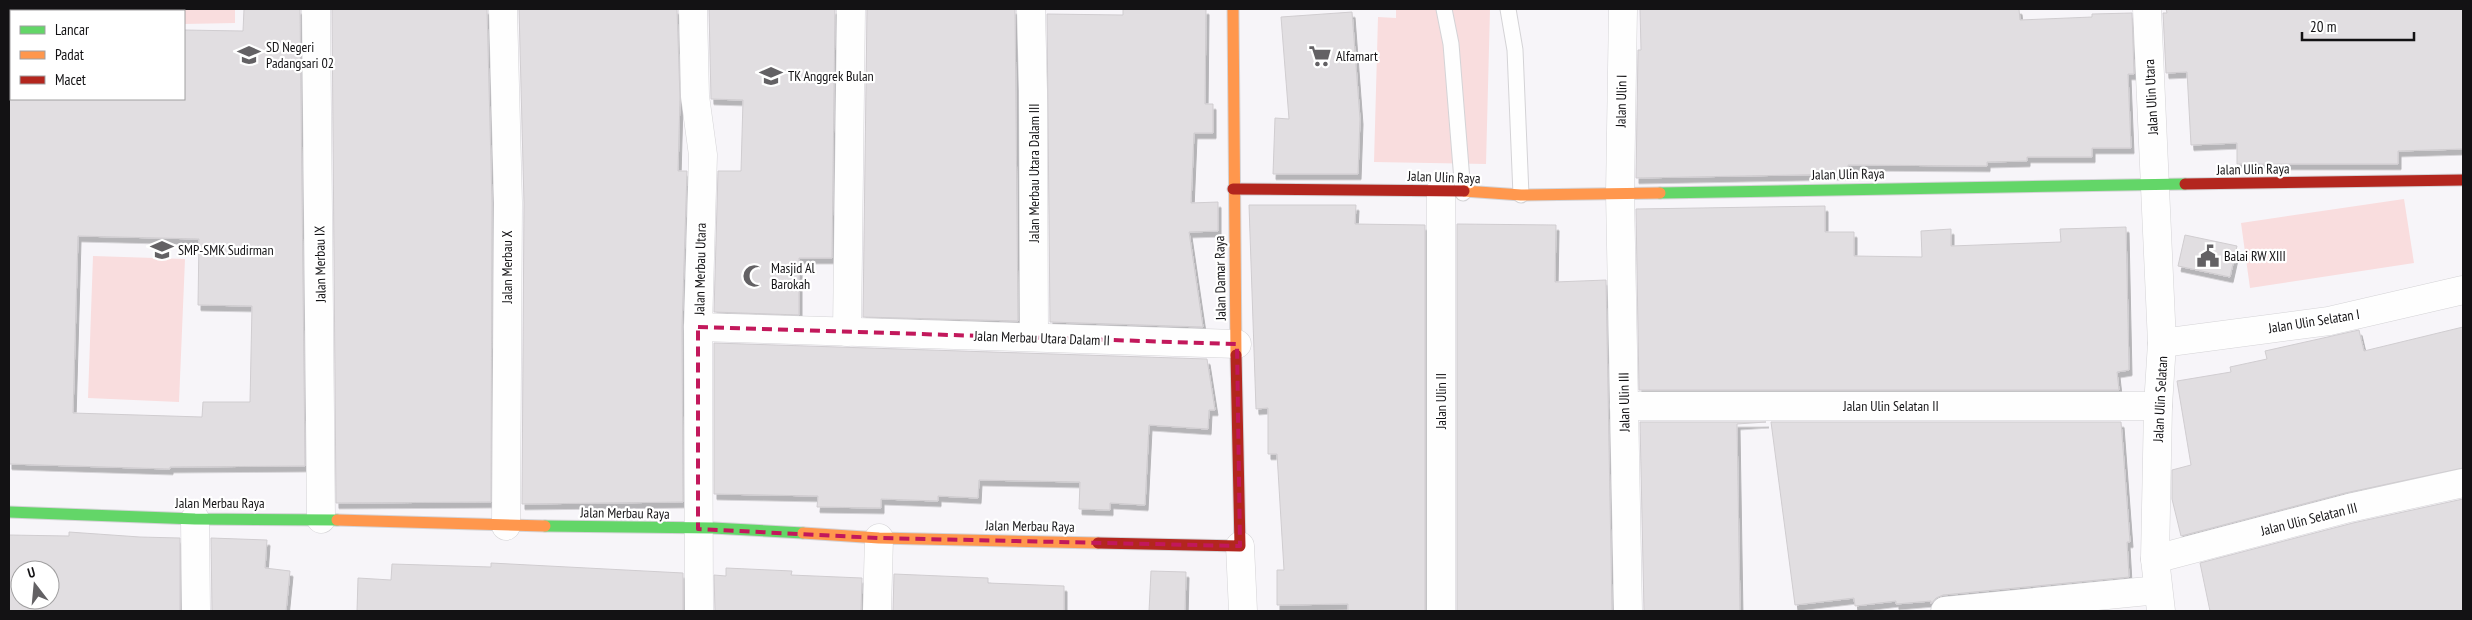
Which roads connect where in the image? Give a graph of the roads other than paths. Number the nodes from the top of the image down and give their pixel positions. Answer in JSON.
{"nodes":[{"id":1,"x":316,"y":9,"type":"edge"},
{"id":2,"x":503,"y":9,"type":"edge"},
{"id":3,"x":693,"y":9,"type":"edge"},
{"id":4,"x":851,"y":9,"type":"edge"},
{"id":5,"x":1031,"y":9,"type":"edge"},
{"id":6,"x":1233,"y":9,"type":"edge"},
{"id":7,"x":1444,"y":9,"type":"edge"},
{"id":8,"x":1508,"y":9,"type":"edge"},
{"id":9,"x":1623,"y":9,"type":"edge"},
{"id":10,"x":2148,"y":9,"type":"edge"},
{"id":11,"x":2463,"y":180,"type":"edge"},
{"id":12,"x":2155,"y":186,"type":"junction"},
{"id":13,"x":1233,"y":188,"type":"junction"},
{"id":14,"x":1452,"y":192,"type":"junction"},
{"id":15,"x":1620,"y":194,"type":"junction"},
{"id":16,"x":1520,"y":195,"type":"junction"},
{"id":17,"x":2463,"y":290,"type":"edge"},
{"id":18,"x":698,"y":327,"type":"junction"},
{"id":19,"x":847,"y":332,"type":"junction"},
{"id":20,"x":1034,"y":338,"type":"junction"},
{"id":21,"x":2162,"y":343,"type":"junction"},
{"id":22,"x":1237,"y":344,"type":"junction"},
{"id":23,"x":1624,"y":406,"type":"junction"},
{"id":24,"x":2158,"y":406,"type":"junction"},
{"id":25,"x":2463,"y":483,"type":"edge"},
{"id":26,"x":9,"y":512,"type":"edge"},
{"id":27,"x":321,"y":518,"type":"junction"},
{"id":28,"x":196,"y":519,"type":"junction"},
{"id":29,"x":506,"y":526,"type":"junction"},
{"id":30,"x":698,"y":529,"type":"junction"},
{"id":31,"x":879,"y":538,"type":"junction"},
{"id":32,"x":1240,"y":546,"type":"junction"},
{"id":33,"x":2155,"y":559,"type":"junction"},
{"id":34,"x":2160,"y":601,"type":"edge"},
{"id":35,"x":196,"y":611,"type":"edge"},
{"id":36,"x":699,"y":611,"type":"edge"},
{"id":37,"x":877,"y":611,"type":"edge"},
{"id":38,"x":1243,"y":611,"type":"edge"},
{"id":39,"x":1441,"y":611,"type":"edge"},
{"id":40,"x":1628,"y":611,"type":"edge"},
{"id":41,"x":1945,"y":611,"type":"edge"}],
"edges":[{"from":1,"to":27,"type":"street","name":"Jalan Merbau IX"},
{"from":2,"to":29,"type":"street","name":"Jalan Merbau X"},
{"from":3,"to":18,"type":"street","name":"Jalan Merbau Utara"},
{"from":4,"to":19,"type":"street"},
{"from":5,"to":20,"type":"street","name":"Jalan Merbau Utara Dalam III"},
{"from":6,"to":13,"type":"street","name":"Jalan Damar Raya"},
{"from":7,"to":14,"type":"lane"},
{"from":8,"to":16,"type":"lane"},
{"from":9,"to":15,"type":"street","name":"Jalan Ulin I"},
{"from":10,"to":12,"type":"street","name":"Jalan Ulin Utara"},
{"from":11,"to":12,"type":"street","name":"Jalan Ulin Raya"},
{"from":12,"to":15,"type":"street","name":"Jalan Ulin Raya"},
{"from":12,"to":21,"type":"street","name":"Jalan Ulin Selatan"},
{"from":13,"to":14,"type":"street","name":"Jalan Ulin Raya"},
{"from":13,"to":22,"type":"street","name":"Jalan Damar Raya"},
{"from":14,"to":16,"type":"street","name":"Jalan Ulin Raya"},
{"from":14,"to":39,"type":"street","name":"Jalan Ulin II"},
{"from":15,"to":16,"type":"street","name":"Jalan Ulin Raya"},
{"from":15,"to":23,"type":"street","name":"Jalan Ulin III"},
{"from":17,"to":21,"type":"street","name":"Jalan Ulin Selatan I"},
{"from":18,"to":19,"type":"street","name":"Jalan Merbau Utara Dalam II"},
{"from":18,"to":30,"type":"street","name":"Jalan Merbau Utara"},
{"from":19,"to":20,"type":"street","name":"Jalan Merbau Utara Dalam II"},
{"from":20,"to":22,"type":"street","name":"Jalan Merbau Utara Dalam II"},
{"from":21,"to":24,"type":"street","name":"Jalan Ulin Selatan"},
{"from":22,"to":32,"type":"street","name":"Jalan Damar Raya"},
{"from":23,"to":24,"type":"street","name":"Jalan Ulin Selatan II"},
{"from":23,"to":40,"type":"street","name":"Jalan Ulin III"},
{"from":24,"to":33,"type":"street","name":"Jalan Ulin Selatan"},
{"from":25,"to":33,"type":"street","name":"Jalan Ulin Selatan III"},
{"from":26,"to":28,"type":"street","name":"Jalan Merbau Raya"},
{"from":27,"to":28,"type":"street","name":"Jalan Merbau Raya"},
{"from":27,"to":29,"type":"street","name":"Jalan Merbau Raya"},
{"from":28,"to":35,"type":"street"},
{"from":29,"to":30,"type":"street","name":"Jalan Merbau Raya"},
{"from":30,"to":31,"type":"street","name":"Jalan Merbau Raya"},
{"from":30,"to":36,"type":"street","name":"Jalan Merbau Utara"},
{"from":31,"to":32,"type":"street","name":"Jalan Merbau Raya"},
{"from":31,"to":37,"type":"street"},
{"from":32,"to":38,"type":"street"},
{"from":33,"to":34,"type":"street","name":"Jalan Ulin Selatan"},
{"from":34,"to":41,"type":"street"}]}
